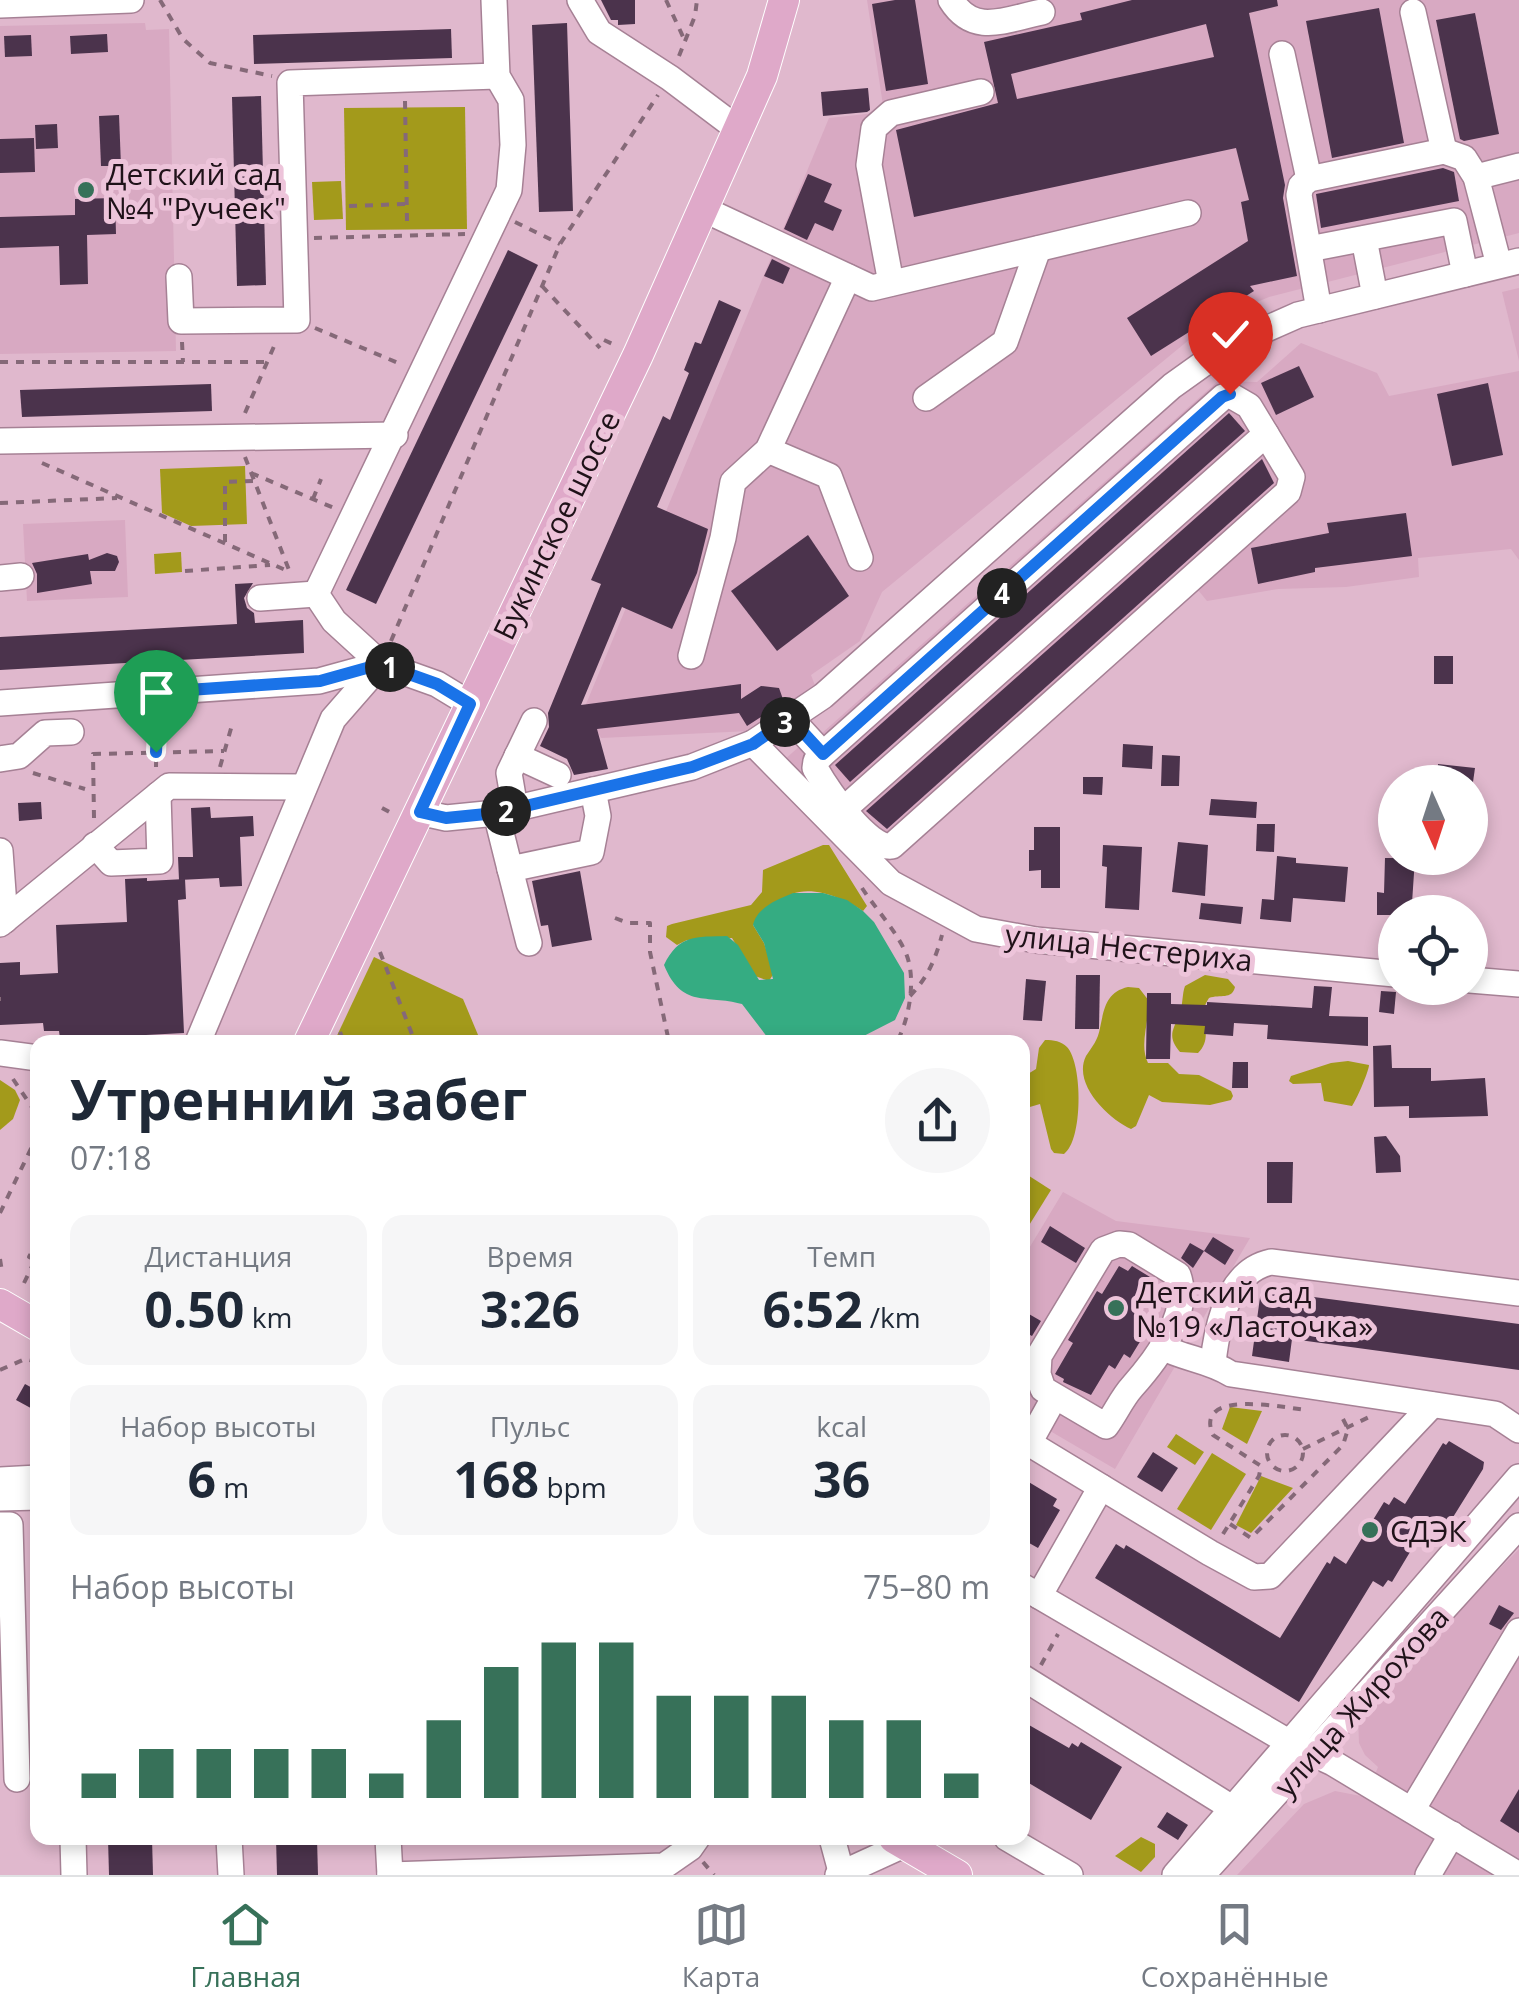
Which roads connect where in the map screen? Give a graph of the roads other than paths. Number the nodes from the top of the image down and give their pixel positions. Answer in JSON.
{"nodes":[{"id":1,"x":131,"y":0,"type":"edge"},
{"id":2,"x":494,"y":0,"type":"edge"},
{"id":3,"x":580,"y":0,"type":"edge"},
{"id":4,"x":784,"y":0,"type":"edge"},
{"id":5,"x":952,"y":0,"type":"edge"},
{"id":6,"x":0,"y":5,"type":"edge"},
{"id":7,"x":1042,"y":12,"type":"dead end"},
{"id":8,"x":1413,"y":12,"type":"dead end"},
{"id":9,"x":1282,"y":54,"type":"dead end"},
{"id":10,"x":497,"y":76,"type":"junction"},
{"id":11,"x":981,"y":92,"type":"dead end"},
{"id":12,"x":739,"y":130,"type":"junction"},
{"id":13,"x":1444,"y":151,"type":"junction"},
{"id":14,"x":1519,"y":166,"type":"edge"},
{"id":15,"x":1476,"y":177,"type":"junction"},
{"id":16,"x":1309,"y":179,"type":"junction"},
{"id":17,"x":704,"y":209,"type":"junction"},
{"id":18,"x":1188,"y":213,"type":"dead end"},
{"id":19,"x":1364,"y":239,"type":"junction"},
{"id":20,"x":1038,"y":248,"type":"junction"},
{"id":21,"x":1308,"y":249,"type":"junction"},
{"id":22,"x":1509,"y":263,"type":"edge"},
{"id":23,"x":1465,"y":274,"type":"junction"},
{"id":24,"x":178,"y":277,"type":"dead end"},
{"id":25,"x":848,"y":277,"type":"junction"},
{"id":26,"x":891,"y":283,"type":"junction"},
{"id":27,"x":1375,"y":296,"type":"junction"},
{"id":28,"x":1320,"y":310,"type":"junction"},
{"id":29,"x":926,"y":398,"type":"dead end"},
{"id":30,"x":1266,"y":434,"type":"junction"},
{"id":31,"x":395,"y":435,"type":"junction"},
{"id":32,"x":0,"y":441,"type":"edge"},
{"id":33,"x":768,"y":450,"type":"junction"},
{"id":34,"x":860,"y":558,"type":"dead end"},
{"id":35,"x":316,"y":594,"type":"junction"},
{"id":36,"x":260,"y":598,"type":"dead end"},
{"id":37,"x":690,"y":656,"type":"dead end"},
{"id":38,"x":381,"y":664,"type":"junction"},
{"id":39,"x":0,"y":703,"type":"edge"},
{"id":40,"x":470,"y":704,"type":"junction"},
{"id":41,"x":790,"y":718,"type":"junction"},
{"id":42,"x":534,"y":721,"type":"dead end"},
{"id":43,"x":71,"y":732,"type":"dead end"},
{"id":44,"x":753,"y":744,"type":"junction"},
{"id":45,"x":823,"y":754,"type":"junction"},
{"id":46,"x":517,"y":756,"type":"junction"},
{"id":47,"x":0,"y":759,"type":"edge"},
{"id":48,"x":558,"y":775,"type":"dead end"},
{"id":49,"x":157,"y":782,"type":"junction"},
{"id":50,"x":304,"y":787,"type":"junction"},
{"id":51,"x":593,"y":790,"type":"junction"},
{"id":52,"x":844,"y":809,"type":"junction"},
{"id":53,"x":506,"y":811,"type":"junction"},
{"id":54,"x":407,"y":813,"type":"junction"},
{"id":55,"x":95,"y":845,"type":"junction"},
{"id":56,"x":0,"y":851,"type":"edge"},
{"id":57,"x":510,"y":869,"type":"junction"},
{"id":58,"x":2,"y":922,"type":"edge"},
{"id":59,"x":529,"y":942,"type":"dead end"},
{"id":60,"x":1378,"y":972,"type":"edge"},
{"id":61,"x":1488,"y":981,"type":"edge"},
{"id":62,"x":1519,"y":984,"type":"edge"},
{"id":63,"x":201,"y":1035,"type":"edge"},
{"id":64,"x":312,"y":1035,"type":"edge"},
{"id":65,"x":30,"y":1059,"type":"edge"},
{"id":66,"x":5,"y":1064,"type":"edge"},
{"id":67,"x":1519,"y":1292,"type":"edge"},
{"id":68,"x":0,"y":1304,"type":"edge"},
{"id":69,"x":30,"y":1321,"type":"edge"},
{"id":70,"x":1162,"y":1347,"type":"junction"},
{"id":71,"x":1213,"y":1363,"type":"junction"},
{"id":72,"x":1054,"y":1398,"type":"junction"},
{"id":73,"x":1432,"y":1405,"type":"junction"},
{"id":74,"x":1519,"y":1430,"type":"edge"},
{"id":75,"x":1030,"y":1435,"type":"edge"},
{"id":76,"x":1030,"y":1443,"type":"edge"},
{"id":77,"x":1519,"y":1478,"type":"edge"},
{"id":78,"x":30,"y":1481,"type":"edge"},
{"id":79,"x":1101,"y":1487,"type":"junction"},
{"id":80,"x":3,"y":1492,"type":"edge"},
{"id":81,"x":30,"y":1496,"type":"edge"},
{"id":82,"x":5,"y":1525,"type":"edge"},
{"id":83,"x":1519,"y":1526,"type":"edge"},
{"id":84,"x":1030,"y":1591,"type":"edge"},
{"id":85,"x":1519,"y":1631,"type":"edge"},
{"id":86,"x":1030,"y":1683,"type":"edge"},
{"id":87,"x":1303,"y":1748,"type":"junction"},
{"id":88,"x":18,"y":1779,"type":"edge"},
{"id":89,"x":1232,"y":1808,"type":"junction"},
{"id":90,"x":1412,"y":1810,"type":"junction"},
{"id":91,"x":1452,"y":1834,"type":"junction"},
{"id":92,"x":74,"y":1845,"type":"edge"},
{"id":93,"x":230,"y":1845,"type":"edge"},
{"id":94,"x":388,"y":1845,"type":"edge"},
{"id":95,"x":692,"y":1845,"type":"edge"},
{"id":96,"x":834,"y":1845,"type":"edge"},
{"id":97,"x":893,"y":1845,"type":"edge"},
{"id":98,"x":907,"y":1845,"type":"edge"},
{"id":99,"x":1019,"y":1845,"type":"edge"},
{"id":100,"x":664,"y":1870,"type":"edge"},
{"id":101,"x":547,"y":1872,"type":"edge"},
{"id":102,"x":840,"y":1874,"type":"edge"},
{"id":103,"x":74,"y":1875,"type":"edge"},
{"id":104,"x":231,"y":1875,"type":"edge"},
{"id":105,"x":390,"y":1875,"type":"edge"},
{"id":106,"x":957,"y":1875,"type":"edge"},
{"id":107,"x":1070,"y":1875,"type":"edge"},
{"id":108,"x":1175,"y":1875,"type":"edge"},
{"id":109,"x":1202,"y":1875,"type":"edge"},
{"id":110,"x":1428,"y":1875,"type":"edge"},
{"id":111,"x":1519,"y":1875,"type":"edge"}],
"edges":[{"from":1,"to":6,"type":"street"},
{"from":2,"to":10,"type":"street"},
{"from":3,"to":12,"type":"street"},
{"from":4,"to":12,"type":"main road","name":"Букинское шоссе"},
{"from":5,"to":7,"type":"street"},
{"from":8,"to":13,"type":"street"},
{"from":9,"to":16,"type":"street"},
{"from":10,"to":24,"type":"street"},
{"from":10,"to":31,"type":"street"},
{"from":11,"to":26,"type":"street"},
{"from":12,"to":17,"type":"main road","name":"Букинское шоссе"},
{"from":13,"to":15,"type":"street"},
{"from":13,"to":16,"type":"street"},
{"from":14,"to":15,"type":"street"},
{"from":15,"to":22,"type":"street"},
{"from":16,"to":21,"type":"street"},
{"from":17,"to":25,"type":"street"},
{"from":17,"to":40,"type":"main road","name":"Букинское шоссе"},
{"from":18,"to":20,"type":"street"},
{"from":19,"to":21,"type":"street"},
{"from":19,"to":23,"type":"street"},
{"from":19,"to":27,"type":"street"},
{"from":20,"to":26,"type":"street"},
{"from":20,"to":29,"type":"street"},
{"from":21,"to":28,"type":"street"},
{"from":22,"to":23,"type":"street"},
{"from":23,"to":27,"type":"street"},
{"from":25,"to":26,"type":"street"},
{"from":25,"to":33,"type":"street"},
{"from":27,"to":28,"type":"street"},
{"from":28,"to":41,"type":"street"},
{"from":30,"to":45,"type":"street"},
{"from":30,"to":52,"type":"street"},
{"from":30,"to":52,"type":"street"},
{"from":31,"to":32,"type":"street"},
{"from":31,"to":35,"type":"street"},
{"from":33,"to":34,"type":"street"},
{"from":33,"to":37,"type":"street"},
{"from":35,"to":36,"type":"street"},
{"from":35,"to":38,"type":"street"},
{"from":38,"to":39,"type":"street"},
{"from":38,"to":40,"type":"street"},
{"from":38,"to":50,"type":"street"},
{"from":40,"to":54,"type":"main road","name":"Букинское шоссе"},
{"from":41,"to":44,"type":"street"},
{"from":41,"to":45,"type":"street"},
{"from":42,"to":46,"type":"street"},
{"from":43,"to":47,"type":"street"},
{"from":44,"to":51,"type":"street"},
{"from":44,"to":60,"type":"street","name":"улица Нестериха"},
{"from":45,"to":52,"type":"street"},
{"from":46,"to":48,"type":"street"},
{"from":46,"to":53,"type":"street"},
{"from":49,"to":50,"type":"street"},
{"from":49,"to":55,"type":"street"},
{"from":49,"to":55,"type":"street"},
{"from":50,"to":63,"type":"street"},
{"from":51,"to":53,"type":"street"},
{"from":51,"to":57,"type":"street"},
{"from":53,"to":54,"type":"street"},
{"from":53,"to":57,"type":"street"},
{"from":54,"to":64,"type":"main road","name":"Букинское шоссе"},
{"from":55,"to":58,"type":"street"},
{"from":56,"to":58,"type":"street"},
{"from":57,"to":59,"type":"street"},
{"from":61,"to":62,"type":"street"},
{"from":65,"to":66,"type":"street"},
{"from":67,"to":71,"type":"street"},
{"from":68,"to":69,"type":"main road"},
{"from":70,"to":71,"type":"street"},
{"from":70,"to":72,"type":"street"},
{"from":70,"to":72,"type":"street"},
{"from":71,"to":73,"type":"street"},
{"from":72,"to":75,"type":"street"},
{"from":73,"to":74,"type":"street"},
{"from":73,"to":79,"type":"street"},
{"from":76,"to":79,"type":"street"},
{"from":77,"to":87,"type":"street"},
{"from":78,"to":80,"type":"street"},
{"from":79,"to":84,"type":"street"},
{"from":80,"to":81,"type":"street"},
{"from":80,"to":82,"type":"street"},
{"from":82,"to":88,"type":"street"},
{"from":83,"to":87,"type":"street","name":"улица Жирохова"},
{"from":84,"to":87,"type":"street"},
{"from":85,"to":90,"type":"street"},
{"from":86,"to":89,"type":"street"},
{"from":87,"to":89,"type":"street","name":"улица Жирохова"},
{"from":87,"to":90,"type":"street"},
{"from":87,"to":109,"type":"street","name":"улица Жирохова"},
{"from":89,"to":108,"type":"street","name":"улица Жирохова"},
{"from":90,"to":91,"type":"street"},
{"from":91,"to":110,"type":"street"},
{"from":91,"to":111,"type":"street"},
{"from":92,"to":103,"type":"street"},
{"from":93,"to":104,"type":"street"},
{"from":94,"to":105,"type":"street"},
{"from":95,"to":100,"type":"street"},
{"from":96,"to":102,"type":"street"},
{"from":97,"to":102,"type":"street"},
{"from":98,"to":106,"type":"main road"},
{"from":99,"to":107,"type":"street"},
{"from":100,"to":101,"type":"street"},
{"from":101,"to":105,"type":"street"}]}
